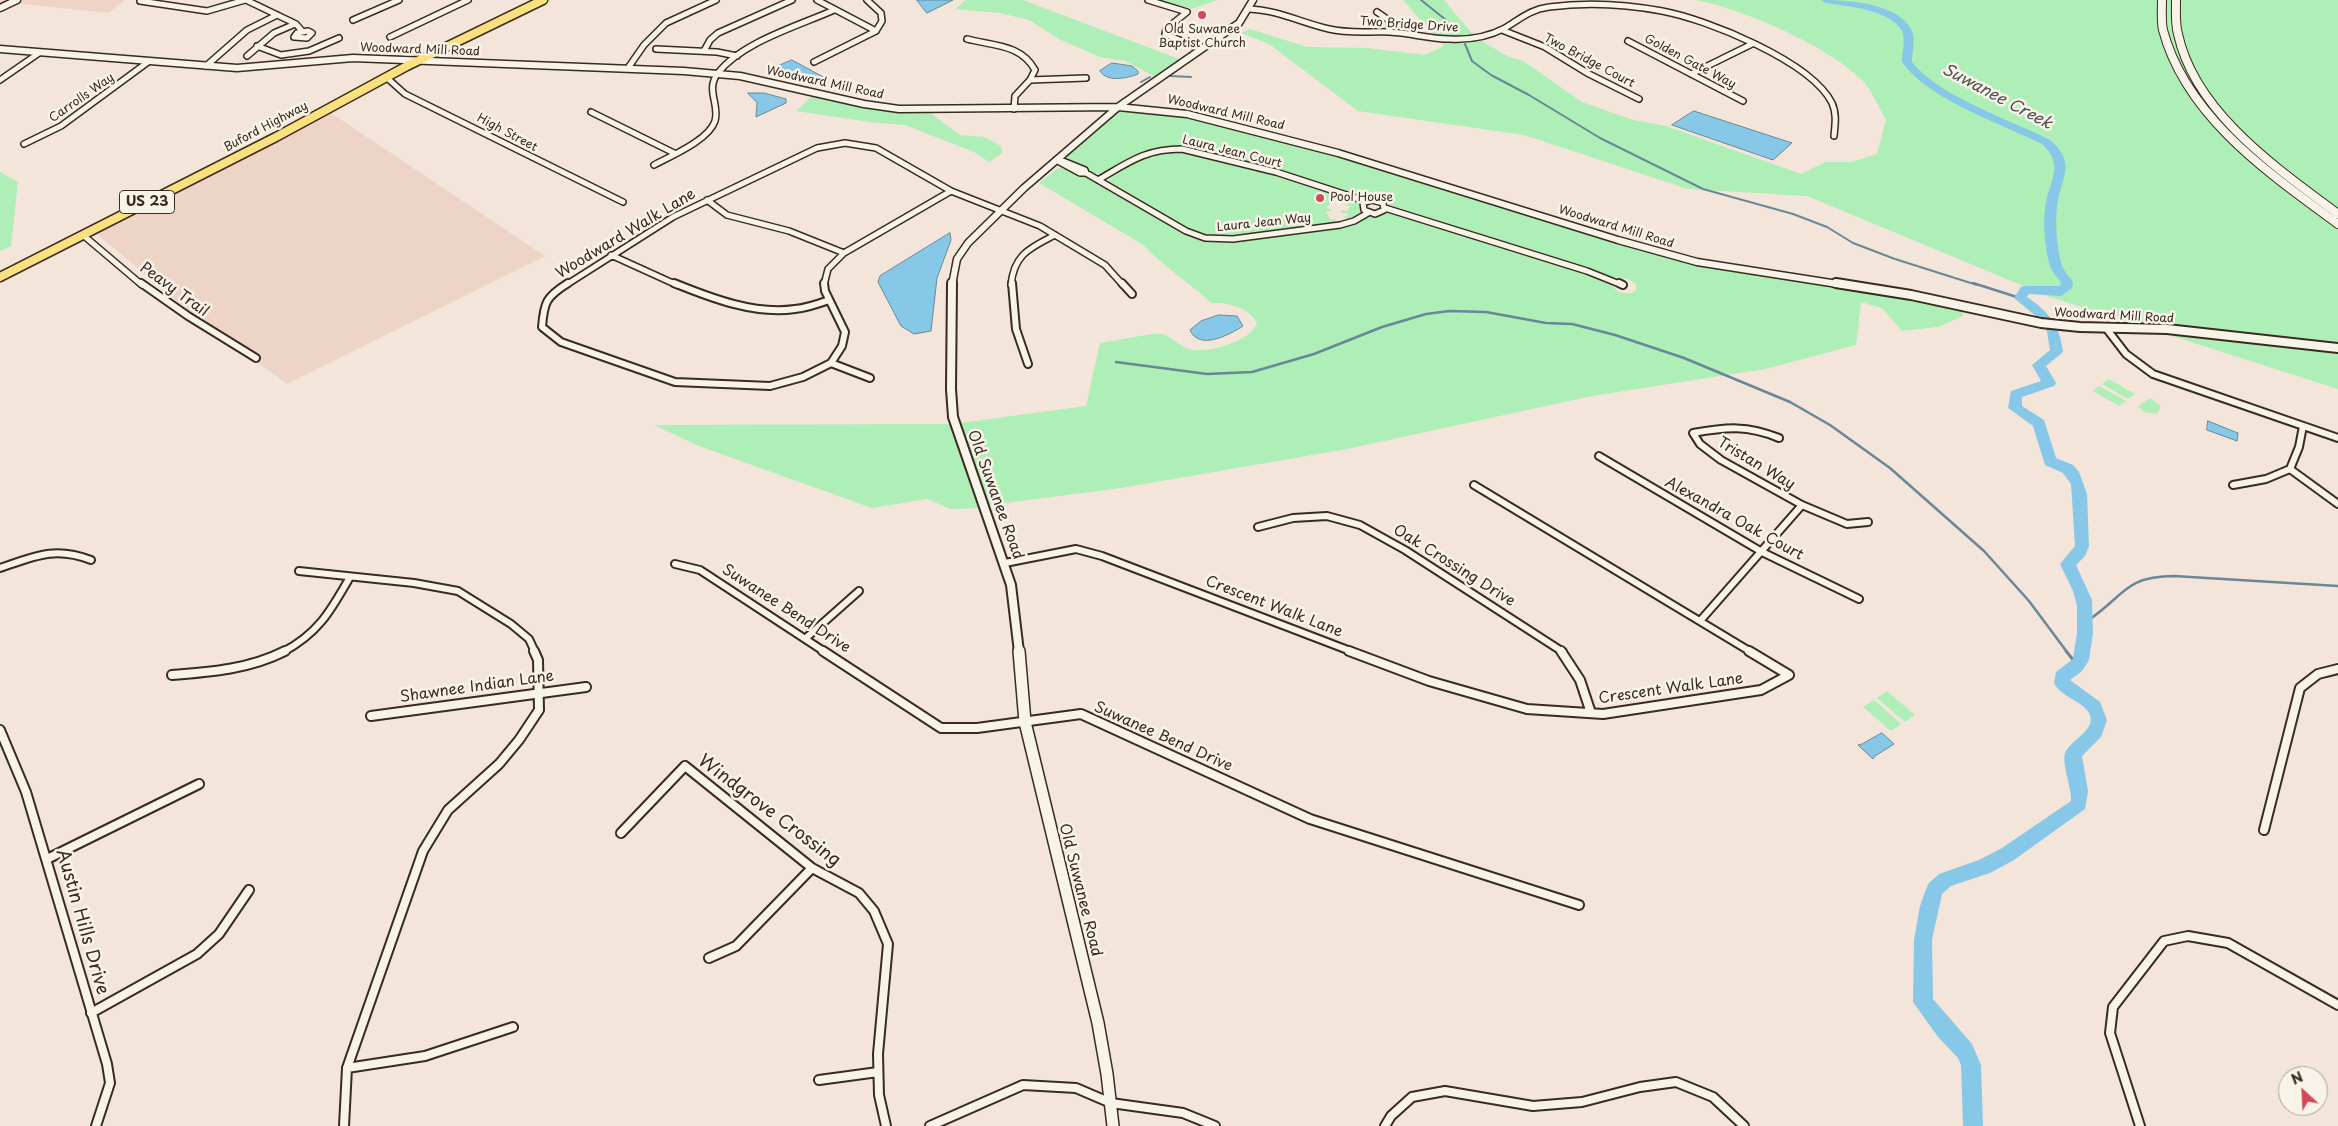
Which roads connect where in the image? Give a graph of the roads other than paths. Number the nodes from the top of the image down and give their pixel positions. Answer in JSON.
{"nodes":[{"id":1,"x":17,"y":0,"type":"edge"},
{"id":2,"x":245,"y":0,"type":"edge"},
{"id":3,"x":398,"y":0,"type":"edge"},
{"id":4,"x":468,"y":0,"type":"edge"},
{"id":5,"x":543,"y":0,"type":"edge"},
{"id":6,"x":716,"y":0,"type":"edge"},
{"id":7,"x":792,"y":0,"type":"edge"},
{"id":8,"x":817,"y":0,"type":"edge"},
{"id":9,"x":867,"y":0,"type":"edge"},
{"id":10,"x":1148,"y":0,"type":"edge"},
{"id":11,"x":1253,"y":0,"type":"edge"},
{"id":12,"x":2162,"y":0,"type":"edge"},
{"id":13,"x":2176,"y":0,"type":"edge"},
{"id":14,"x":141,"y":1,"type":"edge"},
{"id":15,"x":0,"y":8,"type":"edge"},
{"id":16,"x":1249,"y":9,"type":"junction"},
{"id":17,"x":834,"y":10,"type":"junction"},
{"id":18,"x":1377,"y":12,"type":"dead end"},
{"id":19,"x":277,"y":15,"type":"junction"},
{"id":20,"x":353,"y":20,"type":"dead end"},
{"id":21,"x":295,"y":24,"type":"junction"},
{"id":22,"x":1502,"y":30,"type":"junction"},
{"id":23,"x":302,"y":31,"type":"junction"},
{"id":24,"x":876,"y":31,"type":"junction"},
{"id":25,"x":1389,"y":32,"type":"junction"},
{"id":26,"x":390,"y":37,"type":"dead end"},
{"id":27,"x":338,"y":38,"type":"dead end"},
{"id":28,"x":301,"y":39,"type":"junction"},
{"id":29,"x":967,"y":39,"type":"dead end"},
{"id":30,"x":1628,"y":41,"type":"dead end"},
{"id":31,"x":1752,"y":44,"type":"junction"},
{"id":32,"x":257,"y":46,"type":"junction"},
{"id":33,"x":0,"y":49,"type":"edge"},
{"id":34,"x":656,"y":49,"type":"dead end"},
{"id":35,"x":1201,"y":49,"type":"junction"},
{"id":36,"x":704,"y":51,"type":"junction"},
{"id":37,"x":39,"y":53,"type":"junction"},
{"id":38,"x":298,"y":53,"type":"junction"},
{"id":39,"x":247,"y":56,"type":"dead end"},
{"id":40,"x":738,"y":56,"type":"junction"},
{"id":41,"x":148,"y":62,"type":"junction"},
{"id":42,"x":416,"y":62,"type":"junction"},
{"id":43,"x":814,"y":62,"type":"dead end"},
{"id":44,"x":206,"y":66,"type":"junction"},
{"id":45,"x":628,"y":68,"type":"junction"},
{"id":46,"x":717,"y":74,"type":"junction"},
{"id":47,"x":1691,"y":74,"type":"junction"},
{"id":48,"x":386,"y":77,"type":"junction"},
{"id":49,"x":1086,"y":78,"type":"dead end"},
{"id":50,"x":0,"y":80,"type":"edge"},
{"id":51,"x":1030,"y":80,"type":"junction"},
{"id":52,"x":1639,"y":99,"type":"dead end"},
{"id":53,"x":1743,"y":101,"type":"dead end"},
{"id":54,"x":1118,"y":107,"type":"junction"},
{"id":55,"x":1014,"y":109,"type":"junction"},
{"id":56,"x":591,"y":112,"type":"dead end"},
{"id":57,"x":1834,"y":136,"type":"dead end"},
{"id":58,"x":24,"y":144,"type":"dead end"},
{"id":59,"x":674,"y":153,"type":"junction"},
{"id":60,"x":1056,"y":160,"type":"junction"},
{"id":61,"x":654,"y":165,"type":"dead end"},
{"id":62,"x":1098,"y":180,"type":"junction"},
{"id":63,"x":951,"y":190,"type":"junction"},
{"id":64,"x":707,"y":200,"type":"junction"},
{"id":65,"x":1365,"y":201,"type":"junction"},
{"id":66,"x":623,"y":202,"type":"dead end"},
{"id":67,"x":1386,"y":208,"type":"junction"},
{"id":68,"x":1000,"y":210,"type":"junction"},
{"id":69,"x":1368,"y":212,"type":"junction"},
{"id":70,"x":2338,"y":214,"type":"edge"},
{"id":71,"x":2338,"y":224,"type":"edge"},
{"id":72,"x":83,"y":234,"type":"junction"},
{"id":73,"x":1055,"y":235,"type":"junction"},
{"id":74,"x":844,"y":253,"type":"junction"},
{"id":75,"x":611,"y":255,"type":"junction"},
{"id":76,"x":0,"y":277,"type":"edge"},
{"id":77,"x":1623,"y":285,"type":"dead end"},
{"id":78,"x":1132,"y":294,"type":"dead end"},
{"id":79,"x":829,"y":300,"type":"junction"},
{"id":80,"x":2106,"y":328,"type":"junction"},
{"id":81,"x":2338,"y":348,"type":"edge"},
{"id":82,"x":256,"y":358,"type":"dead end"},
{"id":83,"x":831,"y":363,"type":"junction"},
{"id":84,"x":1028,"y":364,"type":"dead end"},
{"id":85,"x":870,"y":378,"type":"dead end"},
{"id":86,"x":2303,"y":426,"type":"junction"},
{"id":87,"x":1779,"y":438,"type":"dead end"},
{"id":88,"x":2338,"y":438,"type":"edge"},
{"id":89,"x":1599,"y":456,"type":"dead end"},
{"id":90,"x":2290,"y":469,"type":"junction"},
{"id":91,"x":1474,"y":485,"type":"dead end"},
{"id":92,"x":2233,"y":485,"type":"dead end"},
{"id":93,"x":2338,"y":504,"type":"edge"},
{"id":94,"x":1802,"y":505,"type":"junction"},
{"id":95,"x":1868,"y":522,"type":"dead end"},
{"id":96,"x":1258,"y":527,"type":"dead end"},
{"id":97,"x":1762,"y":552,"type":"junction"},
{"id":98,"x":91,"y":560,"type":"dead end"},
{"id":99,"x":1005,"y":563,"type":"junction"},
{"id":100,"x":675,"y":564,"type":"dead end"},
{"id":101,"x":0,"y":568,"type":"edge"},
{"id":102,"x":300,"y":571,"type":"dead end"},
{"id":103,"x":350,"y":578,"type":"junction"},
{"id":104,"x":859,"y":591,"type":"dead end"},
{"id":105,"x":1859,"y":599,"type":"dead end"},
{"id":106,"x":1700,"y":621,"type":"junction"},
{"id":107,"x":806,"y":638,"type":"junction"},
{"id":108,"x":2338,"y":669,"type":"edge"},
{"id":109,"x":172,"y":675,"type":"dead end"},
{"id":110,"x":586,"y":687,"type":"dead end"},
{"id":111,"x":540,"y":692,"type":"junction"},
{"id":112,"x":1591,"y":713,"type":"junction"},
{"id":113,"x":371,"y":716,"type":"dead end"},
{"id":114,"x":1025,"y":722,"type":"junction"},
{"id":115,"x":0,"y":730,"type":"edge"},
{"id":116,"x":199,"y":784,"type":"dead end"},
{"id":117,"x":2264,"y":830,"type":"dead end"},
{"id":118,"x":622,"y":833,"type":"dead end"},
{"id":119,"x":47,"y":859,"type":"junction"},
{"id":120,"x":812,"y":868,"type":"junction"},
{"id":121,"x":249,"y":890,"type":"dead end"},
{"id":122,"x":1578,"y":905,"type":"dead end"},
{"id":123,"x":709,"y":958,"type":"dead end"},
{"id":124,"x":2338,"y":1005,"type":"edge"},
{"id":125,"x":91,"y":1014,"type":"junction"},
{"id":126,"x":513,"y":1027,"type":"dead end"},
{"id":127,"x":347,"y":1068,"type":"junction"},
{"id":128,"x":878,"y":1072,"type":"junction"},
{"id":129,"x":819,"y":1080,"type":"dead end"},
{"id":130,"x":1111,"y":1103,"type":"junction"},
{"id":131,"x":96,"y":1126,"type":"edge"},
{"id":132,"x":344,"y":1126,"type":"edge"},
{"id":133,"x":886,"y":1126,"type":"edge"},
{"id":134,"x":930,"y":1126,"type":"edge"},
{"id":135,"x":1113,"y":1126,"type":"edge"},
{"id":136,"x":1215,"y":1126,"type":"edge"},
{"id":137,"x":1385,"y":1126,"type":"edge"},
{"id":138,"x":1744,"y":1126,"type":"edge"},
{"id":139,"x":2140,"y":1126,"type":"edge"}],
"edges":[{"from":1,"to":15,"type":"street"},
{"from":2,"to":14,"type":"street"},
{"from":2,"to":19,"type":"street"},
{"from":3,"to":20,"type":"street"},
{"from":4,"to":26,"type":"street"},
{"from":5,"to":42,"type":"main road","name":"Buford Highway","number":"US 23"},
{"from":6,"to":45,"type":"street"},
{"from":7,"to":36,"type":"street"},
{"from":8,"to":17,"type":"street"},
{"from":9,"to":24,"type":"street"},
{"from":10,"to":35,"type":"street"},
{"from":11,"to":16,"type":"street","name":"Old Suwanee Road"},
{"from":12,"to":71,"type":"main road"},
{"from":13,"to":70,"type":"main road"},
{"from":16,"to":25,"type":"street","name":"Two Bridge Drive"},
{"from":16,"to":35,"type":"street","name":"Old Suwanee Road"},
{"from":17,"to":24,"type":"street"},
{"from":17,"to":40,"type":"street"},
{"from":18,"to":25,"type":"street"},
{"from":19,"to":21,"type":"street"},
{"from":19,"to":44,"type":"street"},
{"from":21,"to":23,"type":"street"},
{"from":21,"to":32,"type":"street"},
{"from":22,"to":25,"type":"street","name":"Two Bridge Drive"},
{"from":22,"to":31,"type":"street","name":"Two Bridge Drive"},
{"from":22,"to":52,"type":"street","name":"Two Bridge Court"},
{"from":23,"to":28,"type":"street"},
{"from":23,"to":28,"type":"street"},
{"from":24,"to":43,"type":"street"},
{"from":27,"to":38,"type":"street"},
{"from":28,"to":38,"type":"street"},
{"from":29,"to":51,"type":"street"},
{"from":30,"to":47,"type":"street","name":"Golden Gate Way"},
{"from":31,"to":47,"type":"street"},
{"from":31,"to":57,"type":"street","name":"Two Bridge Drive"},
{"from":32,"to":38,"type":"street"},
{"from":32,"to":39,"type":"street"},
{"from":33,"to":37,"type":"street","name":"Woodward Mill Road"},
{"from":34,"to":36,"type":"street"},
{"from":35,"to":54,"type":"street","name":"Old Suwanee Road"},
{"from":36,"to":40,"type":"street"},
{"from":37,"to":41,"type":"street","name":"Woodward Mill Road"},
{"from":37,"to":50,"type":"street"},
{"from":40,"to":46,"type":"street"},
{"from":41,"to":44,"type":"street","name":"Woodward Mill Road"},
{"from":41,"to":58,"type":"street","name":"Carrolls Way"},
{"from":42,"to":44,"type":"street","name":"Woodward Mill Road"},
{"from":42,"to":45,"type":"street","name":"Woodward Mill Road"},
{"from":42,"to":48,"type":"main road","name":"Buford Highway","number":"US 23"},
{"from":45,"to":46,"type":"street","name":"Woodward Mill Road"},
{"from":46,"to":55,"type":"street","name":"Woodward Mill Road"},
{"from":46,"to":59,"type":"street"},
{"from":47,"to":53,"type":"street","name":"Golden Gate Way"},
{"from":48,"to":66,"type":"street","name":"High Street"},
{"from":48,"to":72,"type":"main road","name":"Buford Highway","number":"US 23"},
{"from":49,"to":51,"type":"street"},
{"from":51,"to":55,"type":"street"},
{"from":54,"to":55,"type":"street","name":"Woodward Mill Road"},
{"from":54,"to":60,"type":"street","name":"Old Suwanee Road"},
{"from":54,"to":80,"type":"street","name":"Woodward Mill Road"},
{"from":56,"to":59,"type":"street"},
{"from":59,"to":61,"type":"street"},
{"from":60,"to":62,"type":"street","name":"Laura Jean Way"},
{"from":60,"to":68,"type":"street","name":"Old Suwanee Road"},
{"from":62,"to":65,"type":"street","name":"Laura Jean Court"},
{"from":62,"to":69,"type":"street","name":"Laura Jean Way"},
{"from":63,"to":64,"type":"street","name":"Woodward Walk Lane"},
{"from":63,"to":68,"type":"street","name":"Woodward Walk Lane"},
{"from":63,"to":74,"type":"street"},
{"from":64,"to":74,"type":"street"},
{"from":64,"to":75,"type":"street","name":"Woodward Walk Lane"},
{"from":65,"to":67,"type":"street","name":"Laura Jean Court"},
{"from":65,"to":69,"type":"street"},
{"from":67,"to":69,"type":"street","name":"Laura Jean Court"},
{"from":67,"to":77,"type":"street","name":"Laura Jean Court"},
{"from":68,"to":73,"type":"street","name":"Woodward Walk Lane"},
{"from":68,"to":99,"type":"street","name":"Old Suwanee Road"},
{"from":72,"to":76,"type":"main road","name":"Buford Highway","number":"US 23"},
{"from":72,"to":82,"type":"street","name":"Peavy Trail"},
{"from":73,"to":78,"type":"street","name":"Woodward Walk Lane"},
{"from":73,"to":84,"type":"street"},
{"from":74,"to":79,"type":"street"},
{"from":75,"to":79,"type":"street"},
{"from":75,"to":83,"type":"street","name":"Woodward Walk Lane"},
{"from":79,"to":83,"type":"street"},
{"from":80,"to":81,"type":"street","name":"Woodward Mill Road"},
{"from":80,"to":86,"type":"street"},
{"from":83,"to":85,"type":"street"},
{"from":86,"to":88,"type":"street"},
{"from":86,"to":90,"type":"street"},
{"from":87,"to":94,"type":"street","name":"Tristan Way"},
{"from":89,"to":97,"type":"street","name":"Alexandra Oak Court"},
{"from":90,"to":92,"type":"street"},
{"from":90,"to":93,"type":"street"},
{"from":91,"to":106,"type":"street","name":"Crescent Walk Lane"},
{"from":94,"to":95,"type":"street","name":"Tristan Way"},
{"from":94,"to":97,"type":"street"},
{"from":96,"to":112,"type":"street","name":"Oak Crossing Drive"},
{"from":97,"to":105,"type":"street","name":"Alexandra Oak Court"},
{"from":97,"to":106,"type":"street"},
{"from":98,"to":101,"type":"street"},
{"from":99,"to":112,"type":"street","name":"Crescent Walk Lane"},
{"from":99,"to":114,"type":"street","name":"Old Suwanee Road"},
{"from":100,"to":107,"type":"street","name":"Suwanee Bend Drive"},
{"from":102,"to":103,"type":"street"},
{"from":103,"to":109,"type":"street"},
{"from":103,"to":111,"type":"street"},
{"from":104,"to":107,"type":"street"},
{"from":106,"to":112,"type":"street","name":"Crescent Walk Lane"},
{"from":107,"to":114,"type":"street","name":"Suwanee Bend Drive"},
{"from":108,"to":117,"type":"street"},
{"from":110,"to":111,"type":"street","name":"Shawnee Indian Lane"},
{"from":111,"to":113,"type":"street","name":"Shawnee Indian Lane"},
{"from":111,"to":127,"type":"street"},
{"from":114,"to":122,"type":"street","name":"Suwanee Bend Drive"},
{"from":114,"to":130,"type":"street","name":"Old Suwanee Road"},
{"from":115,"to":119,"type":"street","name":"Austin Hills Drive"},
{"from":116,"to":119,"type":"street"},
{"from":118,"to":120,"type":"street","name":"Windgrove Crossing"},
{"from":119,"to":125,"type":"street","name":"Austin Hills Drive"},
{"from":120,"to":123,"type":"street"},
{"from":120,"to":128,"type":"street","name":"Windgrove Crossing"},
{"from":121,"to":125,"type":"street"},
{"from":124,"to":139,"type":"street"},
{"from":125,"to":131,"type":"street","name":"Austin Hills Drive"},
{"from":126,"to":127,"type":"street"},
{"from":127,"to":132,"type":"street"},
{"from":128,"to":129,"type":"street"},
{"from":128,"to":133,"type":"street","name":"Windgrove Crossing"},
{"from":130,"to":134,"type":"street"},
{"from":130,"to":135,"type":"street","name":"Old Suwanee Road"},
{"from":130,"to":136,"type":"street"},
{"from":137,"to":138,"type":"street"}]}
